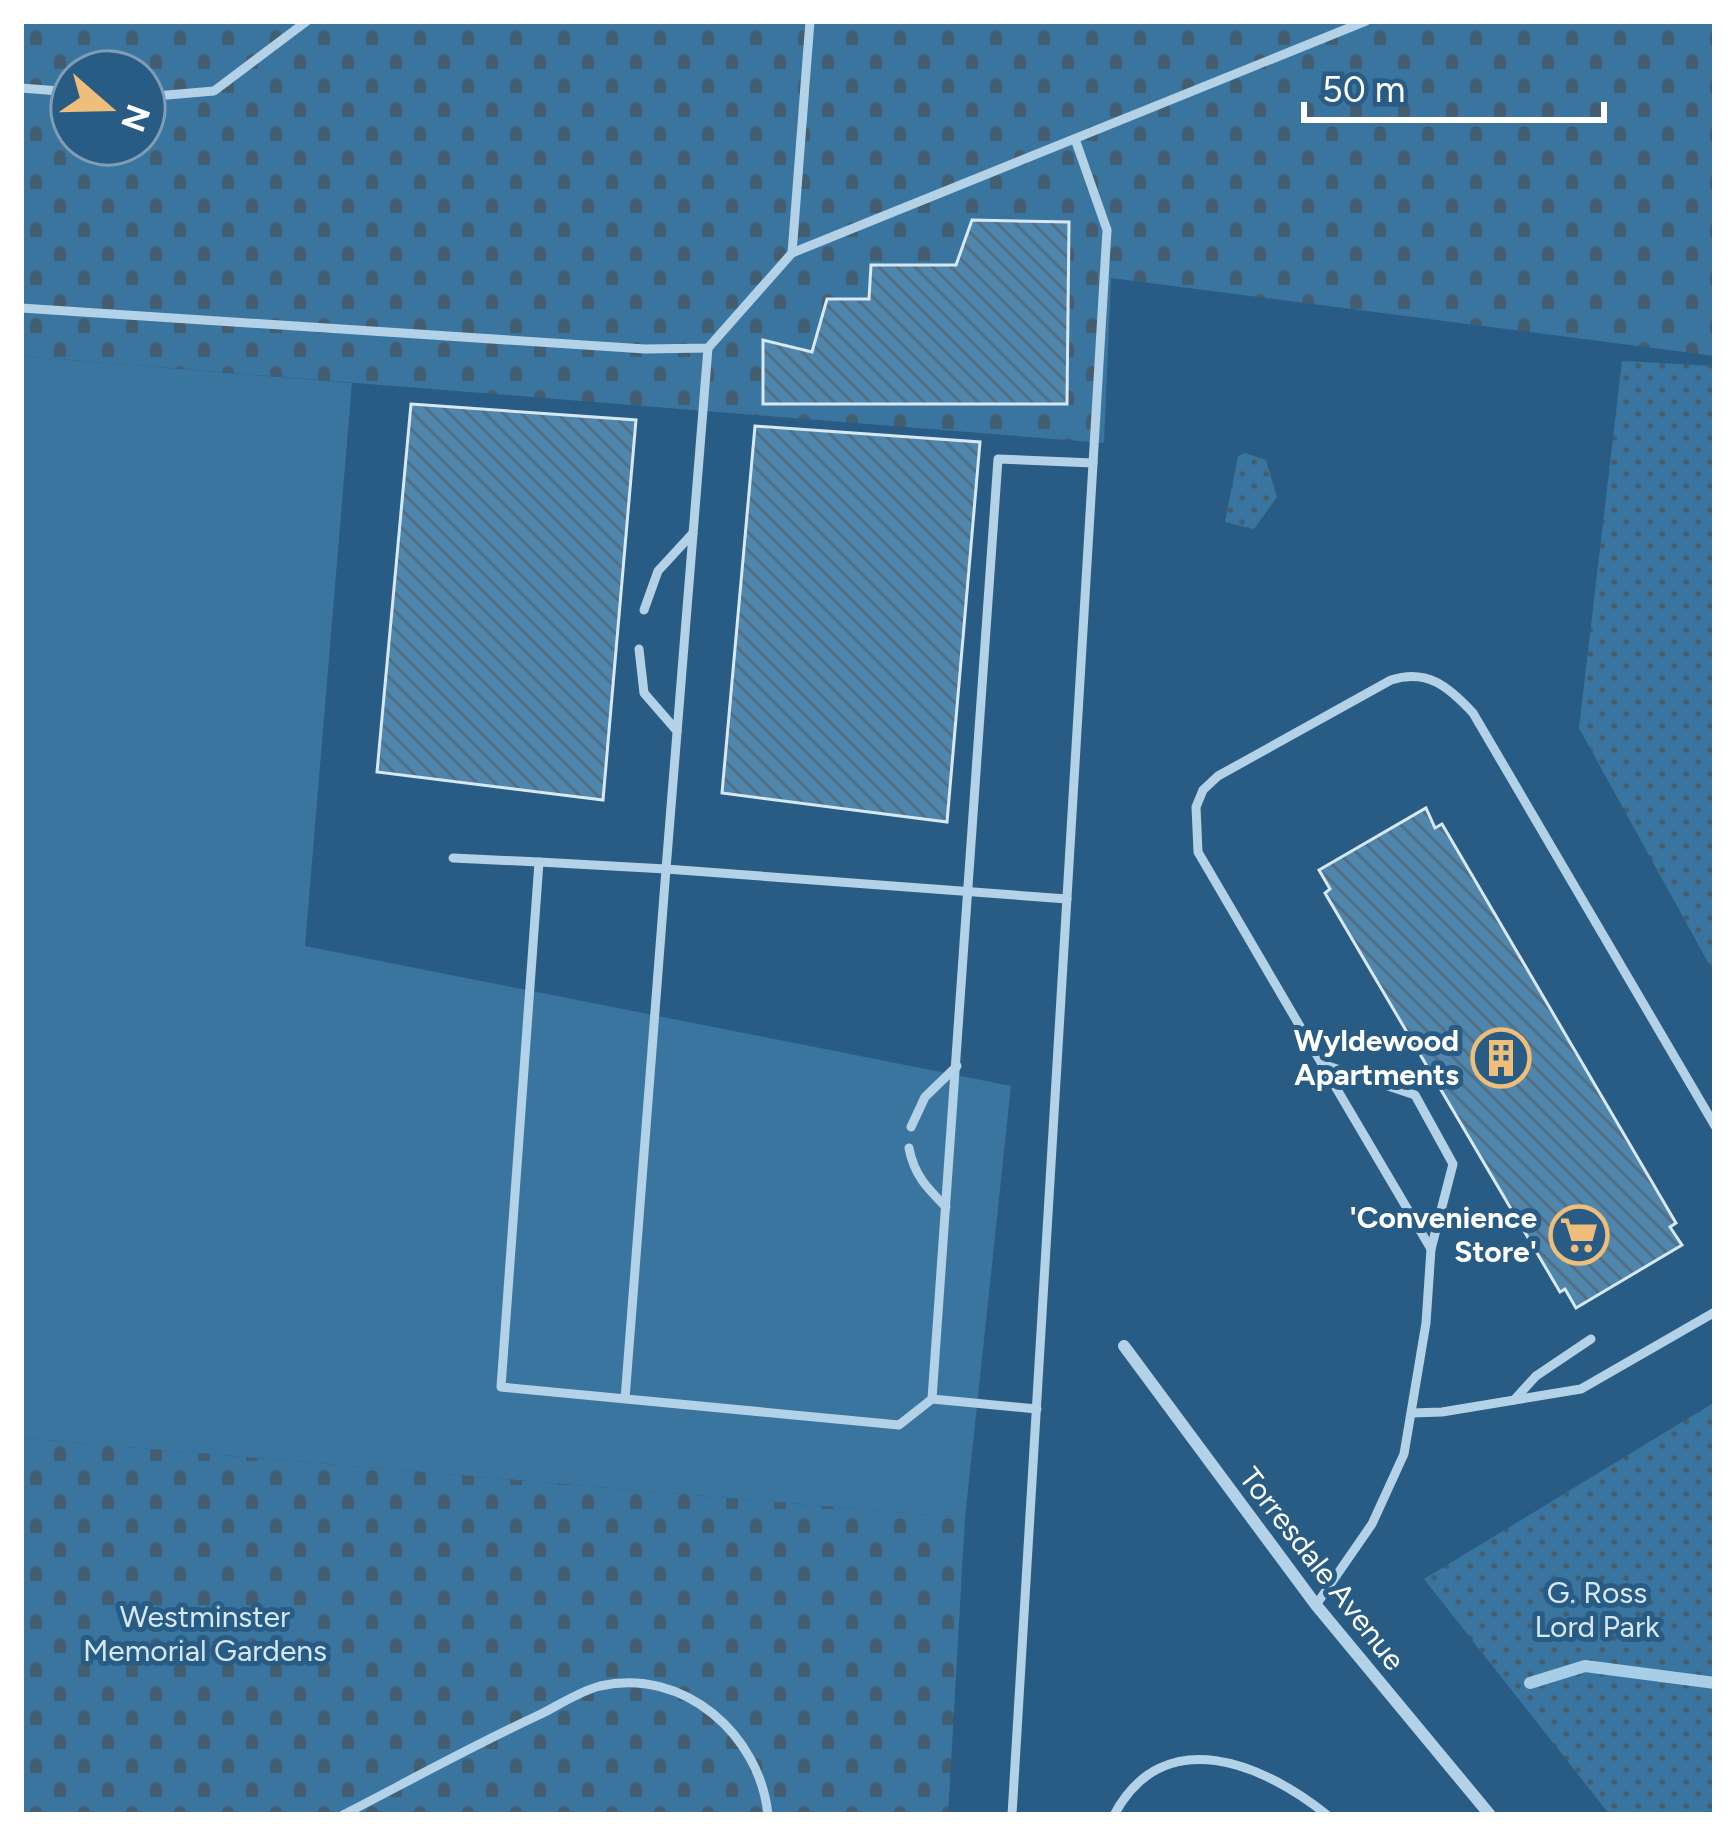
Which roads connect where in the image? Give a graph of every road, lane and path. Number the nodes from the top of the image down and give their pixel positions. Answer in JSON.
{"nodes":[{"id":1,"x":307,"y":21,"type":"edge"},
{"id":2,"x":810,"y":21,"type":"edge"},
{"id":3,"x":1366,"y":21,"type":"edge"},
{"id":4,"x":168,"y":95,"type":"edge"},
{"id":5,"x":1076,"y":139,"type":"junction"},
{"id":6,"x":791,"y":253,"type":"junction"},
{"id":7,"x":21,"y":308,"type":"edge"},
{"id":8,"x":708,"y":348,"type":"junction"},
{"id":9,"x":1093,"y":463,"type":"junction"},
{"id":10,"x":693,"y":533,"type":"junction"},
{"id":11,"x":644,"y":610,"type":"dead end"},
{"id":12,"x":639,"y":649,"type":"dead end"},
{"id":13,"x":677,"y":731,"type":"junction"},
{"id":14,"x":453,"y":858,"type":"dead end"},
{"id":15,"x":538,"y":862,"type":"junction"},
{"id":16,"x":666,"y":869,"type":"junction"},
{"id":17,"x":969,"y":892,"type":"junction"},
{"id":18,"x":1067,"y":898,"type":"junction"},
{"id":19,"x":1322,"y":1064,"type":"junction"},
{"id":20,"x":957,"y":1066,"type":"junction"},
{"id":21,"x":1715,"y":1126,"type":"edge"},
{"id":22,"x":911,"y":1127,"type":"dead end"},
{"id":23,"x":909,"y":1148,"type":"dead end"},
{"id":24,"x":946,"y":1207,"type":"junction"},
{"id":25,"x":1432,"y":1249,"type":"junction"},
{"id":26,"x":1715,"y":1312,"type":"edge"},
{"id":27,"x":1592,"y":1340,"type":"dead end"},
{"id":28,"x":1124,"y":1346,"type":"dead end"},
{"id":29,"x":625,"y":1399,"type":"junction"},
{"id":30,"x":932,"y":1399,"type":"junction"},
{"id":31,"x":1514,"y":1400,"type":"junction"},
{"id":32,"x":1037,"y":1408,"type":"junction"},
{"id":33,"x":1412,"y":1413,"type":"junction"},
{"id":34,"x":1316,"y":1605,"type":"junction"},
{"id":35,"x":344,"y":1815,"type":"edge"},
{"id":36,"x":769,"y":1815,"type":"edge"},
{"id":37,"x":1012,"y":1815,"type":"edge"},
{"id":38,"x":1114,"y":1815,"type":"edge"},
{"id":39,"x":1328,"y":1815,"type":"edge"},
{"id":40,"x":1490,"y":1815,"type":"edge"}],
"edges":[{"from":1,"to":4,"type":"lane"},
{"from":2,"to":6,"type":"lane"},
{"from":3,"to":5,"type":"lane"},
{"from":5,"to":6,"type":"lane"},
{"from":5,"to":9,"type":"lane"},
{"from":6,"to":8,"type":"lane"},
{"from":7,"to":8,"type":"lane"},
{"from":8,"to":10,"type":"lane"},
{"from":9,"to":17,"type":"lane"},
{"from":9,"to":18,"type":"lane"},
{"from":10,"to":11,"type":"lane"},
{"from":10,"to":13,"type":"lane"},
{"from":12,"to":13,"type":"lane"},
{"from":13,"to":16,"type":"lane"},
{"from":14,"to":15,"type":"lane"},
{"from":15,"to":16,"type":"lane"},
{"from":15,"to":29,"type":"lane"},
{"from":16,"to":17,"type":"lane"},
{"from":16,"to":29,"type":"lane"},
{"from":17,"to":18,"type":"lane"},
{"from":17,"to":20,"type":"lane"},
{"from":18,"to":32,"type":"lane"},
{"from":19,"to":21,"type":"lane"},
{"from":19,"to":25,"type":"lane"},
{"from":19,"to":25,"type":"lane"},
{"from":20,"to":22,"type":"lane"},
{"from":20,"to":24,"type":"lane"},
{"from":23,"to":24,"type":"lane"},
{"from":24,"to":30,"type":"lane"},
{"from":25,"to":33,"type":"lane"},
{"from":26,"to":31,"type":"lane"},
{"from":27,"to":31,"type":"lane"},
{"from":28,"to":34,"type":"street","name":"Torresdale Avenue"},
{"from":29,"to":30,"type":"lane"},
{"from":30,"to":32,"type":"lane"},
{"from":31,"to":33,"type":"lane"},
{"from":32,"to":37,"type":"lane"},
{"from":33,"to":34,"type":"lane"},
{"from":34,"to":40,"type":"street","name":"Torresdale Avenue"},
{"from":35,"to":36,"type":"lane"},
{"from":38,"to":39,"type":"lane"}]}
